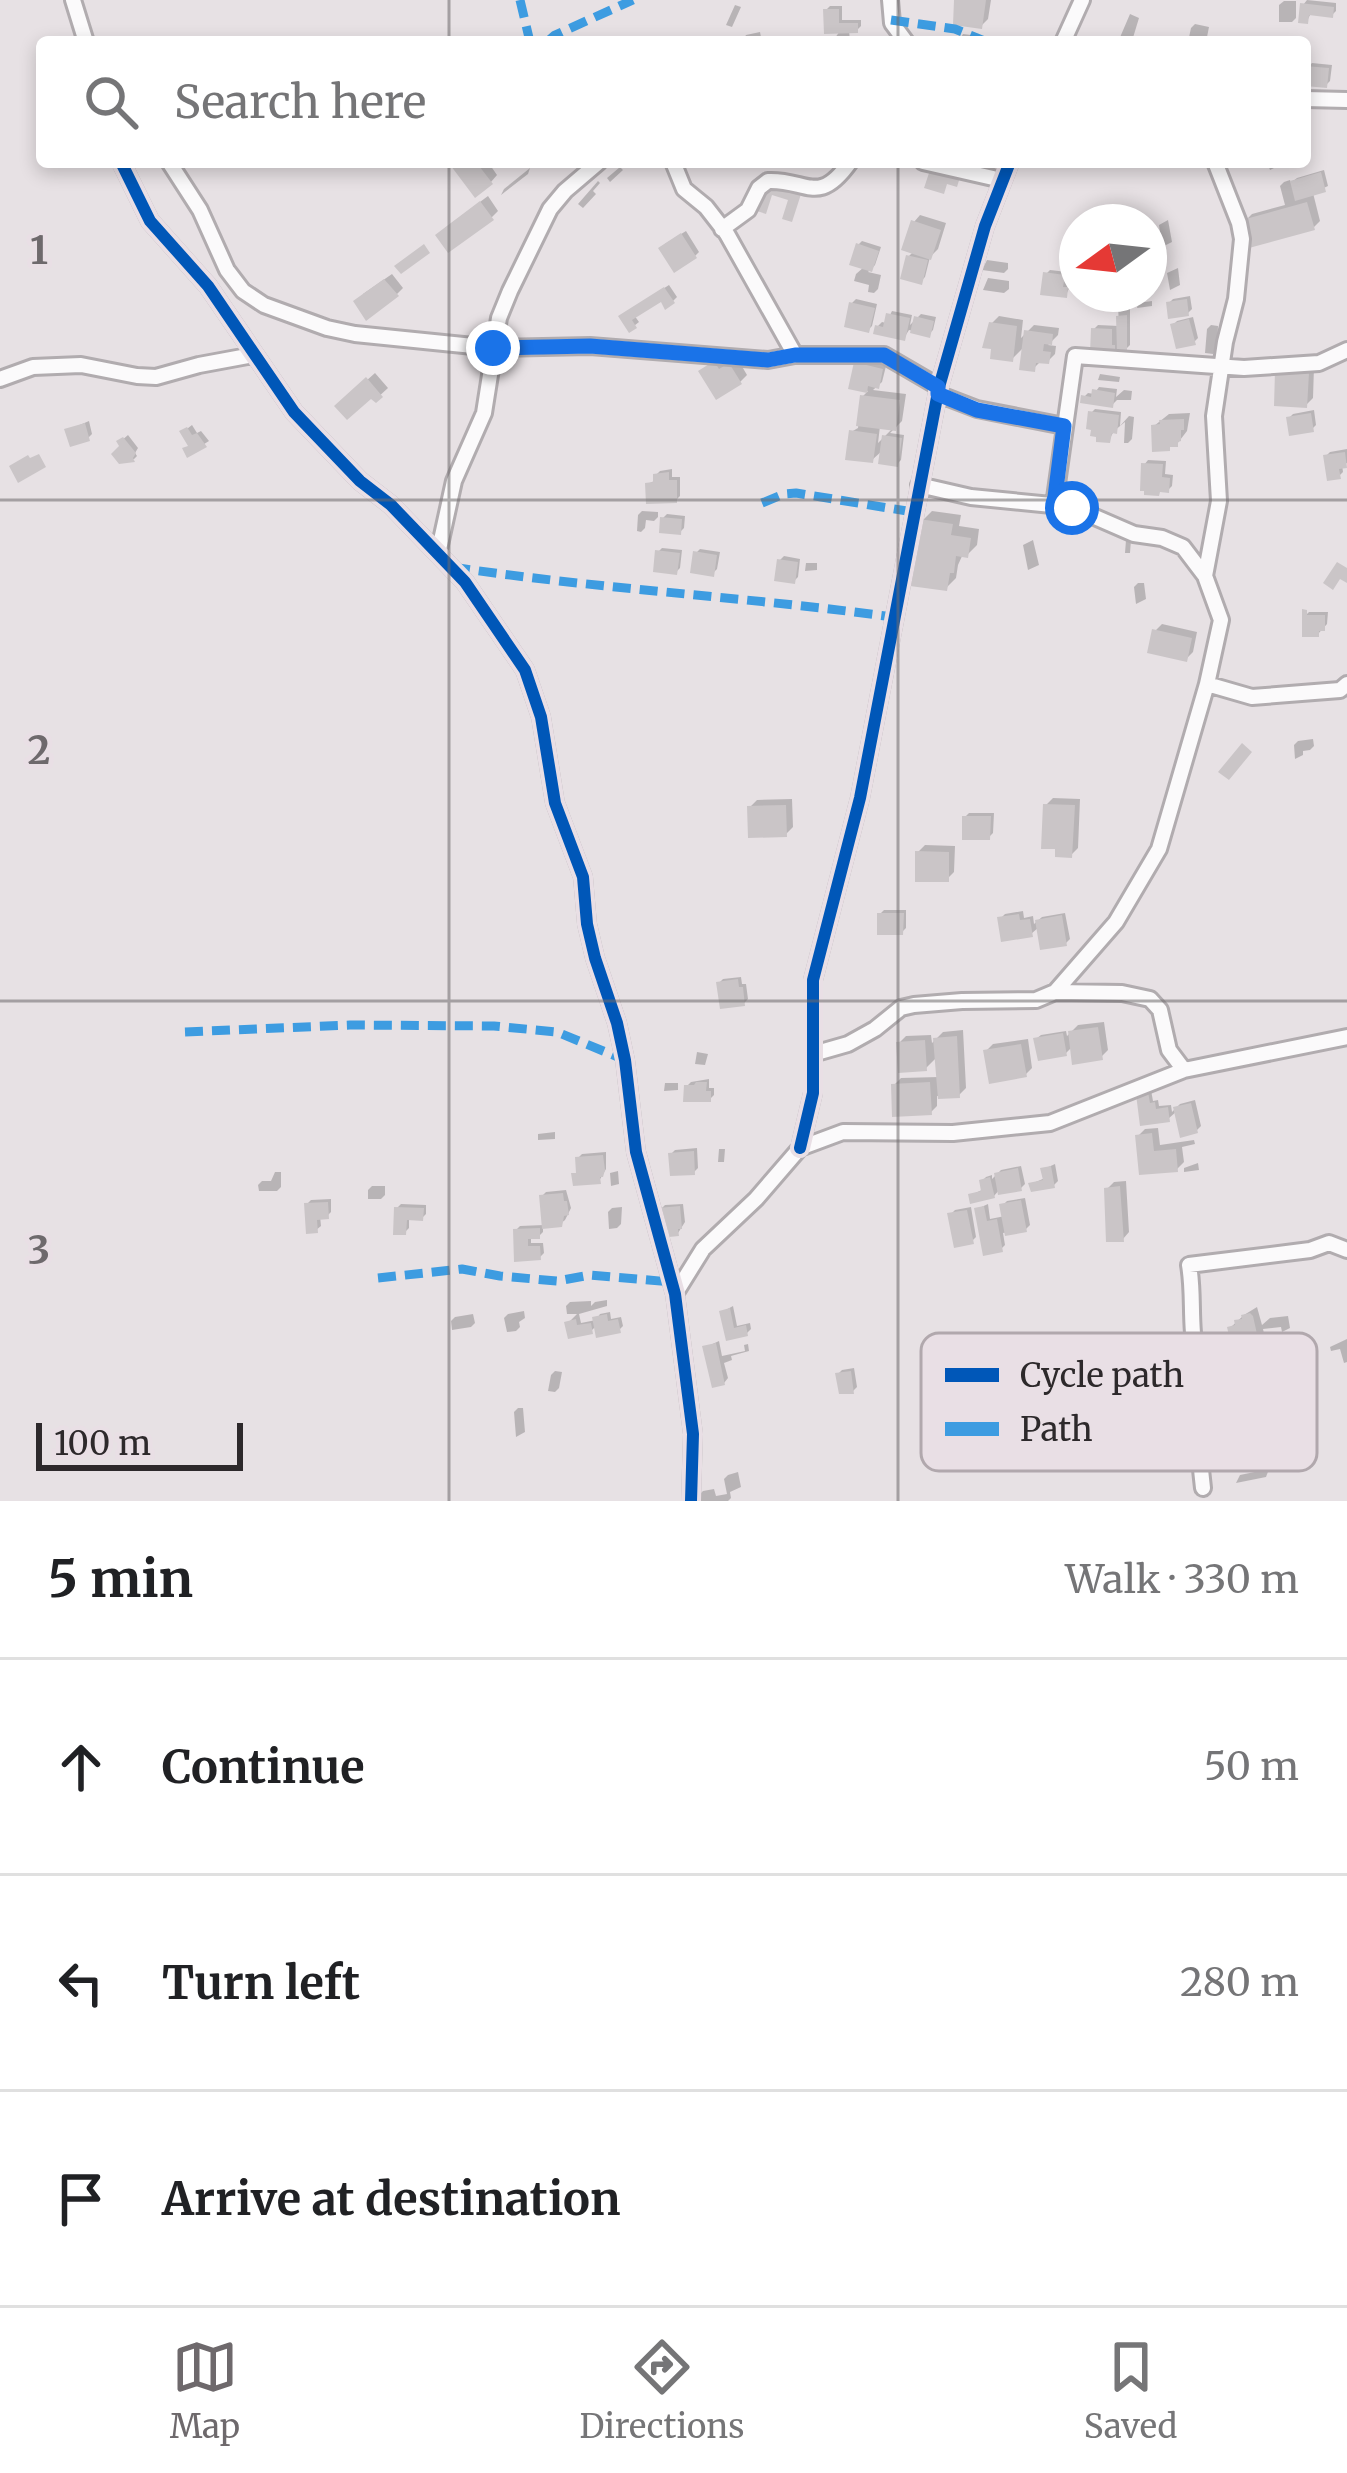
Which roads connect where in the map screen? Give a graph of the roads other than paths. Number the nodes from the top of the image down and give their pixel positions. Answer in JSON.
{"nodes":[{"id":1,"x":73,"y":0,"type":"edge"},
{"id":2,"x":890,"y":0,"type":"edge"},
{"id":3,"x":1082,"y":0,"type":"edge"},
{"id":4,"x":84,"y":36,"type":"edge"},
{"id":5,"x":902,"y":36,"type":"edge"},
{"id":6,"x":1066,"y":36,"type":"edge"},
{"id":7,"x":1311,"y":99,"type":"edge"},
{"id":8,"x":1347,"y":100,"type":"edge"},
{"id":9,"x":124,"y":168,"type":"edge"},
{"id":10,"x":173,"y":168,"type":"edge"},
{"id":11,"x":592,"y":168,"type":"edge"},
{"id":12,"x":675,"y":168,"type":"edge"},
{"id":13,"x":844,"y":168,"type":"edge"},
{"id":14,"x":1008,"y":168,"type":"edge"},
{"id":15,"x":1217,"y":168,"type":"edge"},
{"id":16,"x":993,"y":170,"type":"edge"},
{"id":17,"x":992,"y":207,"type":"junction"},
{"id":18,"x":722,"y":229,"type":"junction"},
{"id":19,"x":493,"y":348,"type":"junction"},
{"id":20,"x":1347,"y":350,"type":"edge"},
{"id":21,"x":253,"y":355,"type":"junction"},
{"id":22,"x":795,"y":355,"type":"junction"},
{"id":23,"x":1221,"y":367,"type":"junction"},
{"id":24,"x":0,"y":379,"type":"edge"},
{"id":25,"x":938,"y":390,"type":"junction"},
{"id":26,"x":1064,"y":426,"type":"junction"},
{"id":27,"x":919,"y":485,"type":"junction"},
{"id":28,"x":1054,"y":505,"type":"junction"},
{"id":29,"x":438,"y":554,"type":"junction"},
{"id":30,"x":1205,"y":576,"type":"junction"},
{"id":31,"x":1208,"y":684,"type":"junction"},
{"id":32,"x":1345,"y":688,"type":"edge"},
{"id":33,"x":1055,"y":992,"type":"junction"},
{"id":34,"x":1347,"y":1037,"type":"edge"},
{"id":35,"x":813,"y":1054,"type":"junction"},
{"id":36,"x":1184,"y":1070,"type":"junction"},
{"id":37,"x":800,"y":1148,"type":"junction"},
{"id":38,"x":1347,"y":1250,"type":"edge"},
{"id":39,"x":675,"y":1294,"type":"junction"},
{"id":40,"x":1192,"y":1333,"type":"edge"},
{"id":41,"x":1201,"y":1471,"type":"edge"},
{"id":42,"x":1203,"y":1488,"type":"dead end"},
{"id":43,"x":691,"y":1501,"type":"edge"}],
"edges":[{"from":1,"to":4,"type":"street"},
{"from":2,"to":5,"type":"street"},
{"from":3,"to":6,"type":"street"},
{"from":7,"to":8,"type":"street"},
{"from":9,"to":21,"type":"street"},
{"from":10,"to":19,"type":"street"},
{"from":11,"to":19,"type":"street"},
{"from":12,"to":18,"type":"street"},
{"from":13,"to":18,"type":"street"},
{"from":14,"to":17,"type":"street"},
{"from":15,"to":23,"type":"street"},
{"from":16,"to":17,"type":"street"},
{"from":17,"to":25,"type":"street"},
{"from":18,"to":22,"type":"street"},
{"from":19,"to":22,"type":"street"},
{"from":19,"to":29,"type":"street"},
{"from":20,"to":23,"type":"street"},
{"from":21,"to":24,"type":"street"},
{"from":21,"to":29,"type":"street"},
{"from":22,"to":25,"type":"street"},
{"from":23,"to":26,"type":"street"},
{"from":23,"to":30,"type":"street"},
{"from":25,"to":26,"type":"street"},
{"from":25,"to":27,"type":"street"},
{"from":26,"to":28,"type":"street"},
{"from":27,"to":28,"type":"street"},
{"from":27,"to":35,"type":"street"},
{"from":28,"to":30,"type":"street"},
{"from":29,"to":39,"type":"street"},
{"from":30,"to":31,"type":"street"},
{"from":31,"to":32,"type":"street"},
{"from":31,"to":33,"type":"street"},
{"from":33,"to":35,"type":"street"},
{"from":33,"to":36,"type":"street"},
{"from":34,"to":36,"type":"street"},
{"from":35,"to":37,"type":"street"},
{"from":36,"to":37,"type":"street"},
{"from":37,"to":39,"type":"street"},
{"from":38,"to":40,"type":"street"},
{"from":39,"to":43,"type":"street"},
{"from":41,"to":42,"type":"street"}]}
